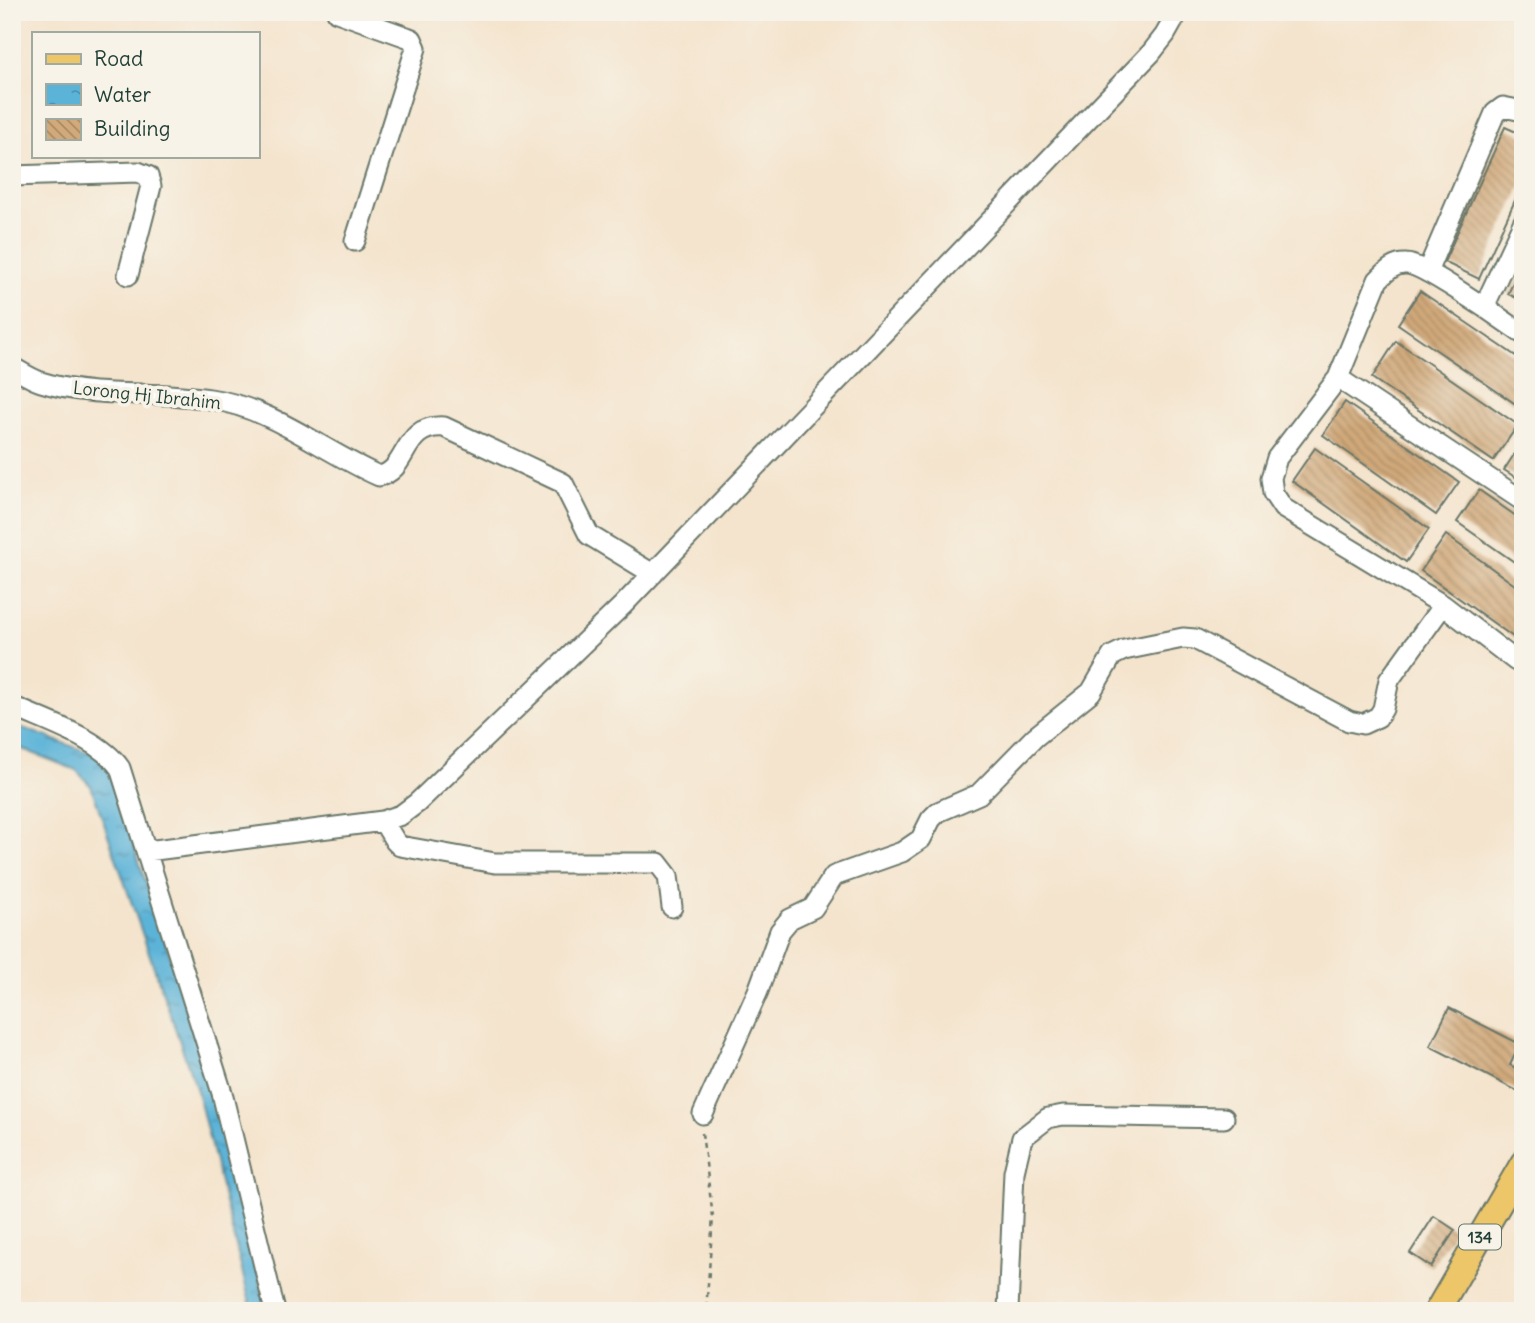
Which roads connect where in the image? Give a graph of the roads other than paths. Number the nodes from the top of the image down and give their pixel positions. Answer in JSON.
{"nodes":[{"id":1,"x":337,"y":12,"type":"edge"},
{"id":2,"x":1178,"y":12,"type":"edge"},
{"id":3,"x":1523,"y":111,"type":"edge"},
{"id":4,"x":12,"y":176,"type":"edge"},
{"id":5,"x":1523,"y":223,"type":"edge"},
{"id":6,"x":355,"y":241,"type":"dead end"},
{"id":7,"x":1427,"y":272,"type":"junction"},
{"id":8,"x":128,"y":275,"type":"dead end"},
{"id":9,"x":1484,"y":307,"type":"junction"},
{"id":10,"x":1523,"y":334,"type":"edge"},
{"id":11,"x":12,"y":367,"type":"edge"},
{"id":12,"x":1338,"y":378,"type":"junction"},
{"id":13,"x":1523,"y":501,"type":"edge"},
{"id":14,"x":653,"y":574,"type":"junction"},
{"id":15,"x":1443,"y":605,"type":"junction"},
{"id":16,"x":1523,"y":662,"type":"edge"},
{"id":17,"x":12,"y":706,"type":"edge"},
{"id":18,"x":383,"y":821,"type":"junction"},
{"id":19,"x":147,"y":851,"type":"junction"},
{"id":20,"x":672,"y":907,"type":"dead end"},
{"id":21,"x":702,"y":1114,"type":"road end"},
{"id":22,"x":1224,"y":1118,"type":"dead end"},
{"id":23,"x":1523,"y":1163,"type":"edge"},
{"id":24,"x":275,"y":1311,"type":"edge"},
{"id":25,"x":1008,"y":1311,"type":"edge"},
{"id":26,"x":1437,"y":1311,"type":"edge"}],
"edges":[{"from":1,"to":6,"type":"street"},
{"from":2,"to":14,"type":"street"},
{"from":3,"to":7,"type":"street"},
{"from":4,"to":8,"type":"street"},
{"from":5,"to":9,"type":"street"},
{"from":7,"to":9,"type":"street"},
{"from":7,"to":12,"type":"street"},
{"from":9,"to":10,"type":"street"},
{"from":11,"to":14,"type":"street","name":"Lorong Hj Ibrahim"},
{"from":12,"to":13,"type":"street"},
{"from":12,"to":15,"type":"street"},
{"from":14,"to":18,"type":"street"},
{"from":15,"to":16,"type":"street"},
{"from":15,"to":21,"type":"street"},
{"from":17,"to":19,"type":"street"},
{"from":18,"to":19,"type":"street"},
{"from":18,"to":20,"type":"street"},
{"from":19,"to":24,"type":"street"},
{"from":22,"to":25,"type":"street"},
{"from":23,"to":26,"type":"main road","number":"134"}]}
